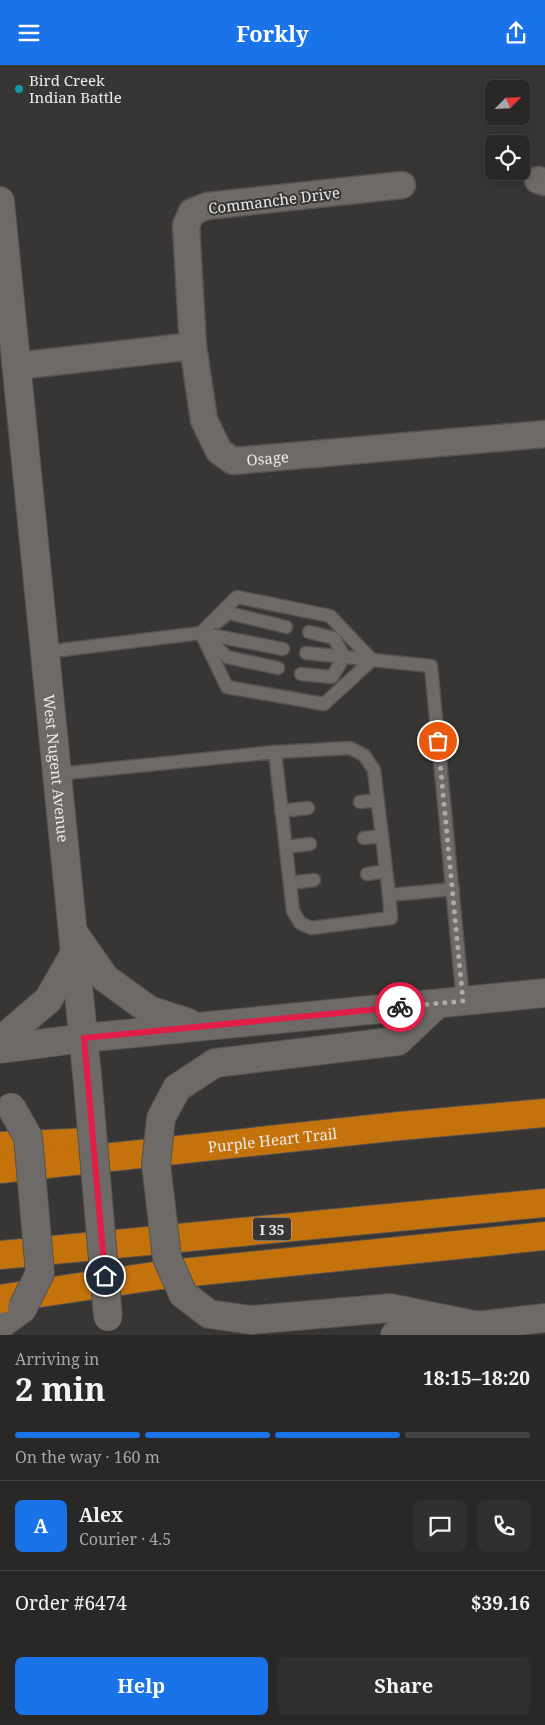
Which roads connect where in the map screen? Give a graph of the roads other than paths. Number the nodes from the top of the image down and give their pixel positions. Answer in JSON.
{"nodes":[{"id":1,"x":402,"y":185,"type":"dead end"},
{"id":2,"x":0,"y":201,"type":"edge"},
{"id":3,"x":193,"y":346,"type":"junction"},
{"id":4,"x":17,"y":366,"type":"junction"},
{"id":5,"x":545,"y":434,"type":"edge"},
{"id":6,"x":286,"y":627,"type":"dead end"},
{"id":7,"x":201,"y":633,"type":"junction"},
{"id":8,"x":309,"y":633,"type":"dead end"},
{"id":9,"x":283,"y":649,"type":"dead end"},
{"id":10,"x":45,"y":653,"type":"junction"},
{"id":11,"x":306,"y":653,"type":"dead end"},
{"id":12,"x":344,"y":657,"type":"junction"},
{"id":13,"x":372,"y":660,"type":"junction"},
{"id":14,"x":278,"y":669,"type":"dead end"},
{"id":15,"x":301,"y":674,"type":"dead end"},
{"id":16,"x":275,"y":752,"type":"junction"},
{"id":17,"x":58,"y":774,"type":"junction"},
{"id":18,"x":378,"y":800,"type":"junction"},
{"id":19,"x":360,"y":802,"type":"dead end"},
{"id":20,"x":308,"y":808,"type":"dead end"},
{"id":21,"x":281,"y":811,"type":"junction"},
{"id":22,"x":382,"y":836,"type":"junction"},
{"id":23,"x":364,"y":838,"type":"dead end"},
{"id":24,"x":310,"y":844,"type":"dead end"},
{"id":25,"x":286,"y":847,"type":"junction"},
{"id":26,"x":386,"y":871,"type":"junction"},
{"id":27,"x":367,"y":874,"type":"dead end"},
{"id":28,"x":314,"y":880,"type":"dead end"},
{"id":29,"x":290,"y":883,"type":"junction"},
{"id":30,"x":453,"y":889,"type":"junction"},
{"id":31,"x":389,"y":895,"type":"junction"},
{"id":32,"x":74,"y":943,"type":"junction"},
{"id":33,"x":545,"y":993,"type":"edge"},
{"id":34,"x":450,"y":1003,"type":"junction"},
{"id":35,"x":200,"y":1027,"type":"junction"},
{"id":36,"x":0,"y":1038,"type":"edge"},
{"id":37,"x":84,"y":1038,"type":"junction"},
{"id":38,"x":0,"y":1049,"type":"edge"},
{"id":39,"x":5,"y":1103,"type":"edge"},
{"id":40,"x":545,"y":1113,"type":"edge"},
{"id":41,"x":400,"y":1126,"type":"junction"},
{"id":42,"x":0,"y":1146,"type":"edge"},
{"id":43,"x":0,"y":1169,"type":"edge"},
{"id":44,"x":545,"y":1203,"type":"edge"},
{"id":45,"x":545,"y":1236,"type":"edge"},
{"id":46,"x":0,"y":1255,"type":"edge"},
{"id":47,"x":11,"y":1304,"type":"edge"},
{"id":48,"x":545,"y":1318,"type":"edge"},
{"id":49,"x":0,"y":1325,"type":"edge"},
{"id":50,"x":109,"y":1326,"type":"edge"},
{"id":51,"x":479,"y":1326,"type":"junction"},
{"id":52,"x":441,"y":1333,"type":"edge"},
{"id":53,"x":394,"y":1335,"type":"edge"}],
"edges":[{"from":1,"to":3,"type":"street","name":"Commanche Drive"},
{"from":2,"to":4,"type":"main road","name":"West Nugent Avenue"},
{"from":3,"to":4,"type":"street"},
{"from":3,"to":5,"type":"street","name":"Osage"},
{"from":4,"to":10,"type":"main road","name":"West Nugent Avenue"},
{"from":6,"to":7,"type":"lane"},
{"from":7,"to":9,"type":"lane"},
{"from":7,"to":10,"type":"lane"},
{"from":7,"to":13,"type":"lane"},
{"from":7,"to":13,"type":"lane"},
{"from":7,"to":14,"type":"lane"},
{"from":8,"to":12,"type":"lane"},
{"from":10,"to":17,"type":"main road","name":"West Nugent Avenue"},
{"from":11,"to":12,"type":"lane"},
{"from":12,"to":13,"type":"lane"},
{"from":12,"to":15,"type":"lane"},
{"from":13,"to":30,"type":"lane"},
{"from":16,"to":17,"type":"lane"},
{"from":16,"to":18,"type":"lane"},
{"from":16,"to":21,"type":"lane"},
{"from":17,"to":32,"type":"main road","name":"West Nugent Avenue"},
{"from":18,"to":19,"type":"lane"},
{"from":18,"to":22,"type":"lane"},
{"from":20,"to":21,"type":"lane"},
{"from":21,"to":25,"type":"lane"},
{"from":22,"to":23,"type":"lane"},
{"from":22,"to":26,"type":"lane"},
{"from":24,"to":25,"type":"lane"},
{"from":25,"to":29,"type":"lane"},
{"from":26,"to":27,"type":"lane"},
{"from":26,"to":31,"type":"lane"},
{"from":28,"to":29,"type":"lane"},
{"from":29,"to":31,"type":"lane"},
{"from":30,"to":31,"type":"lane"},
{"from":30,"to":34,"type":"lane"},
{"from":32,"to":35,"type":"main road"},
{"from":32,"to":36,"type":"main road"},
{"from":32,"to":37,"type":"main road","name":"West Nugent Avenue"},
{"from":33,"to":34,"type":"main road"},
{"from":34,"to":35,"type":"main road"},
{"from":34,"to":51,"type":"main road","bridge":true},
{"from":35,"to":37,"type":"main road"},
{"from":37,"to":38,"type":"main road"},
{"from":37,"to":50,"type":"main road","name":"West Nugent Avenue","bridge":true},
{"from":39,"to":47,"type":"main road","bridge":true},
{"from":40,"to":41,"type":"highway","name":"Purple Heart Trail"},
{"from":41,"to":42,"type":"highway"},
{"from":41,"to":43,"type":"highway","name":"Purple Heart Trail"},
{"from":44,"to":46,"type":"highway","number":"I 35"},
{"from":45,"to":47,"type":"highway"},
{"from":47,"to":49,"type":"main road"},
{"from":48,"to":51,"type":"main road"},
{"from":51,"to":52,"type":"main road"},
{"from":52,"to":53,"type":"main road"}]}
